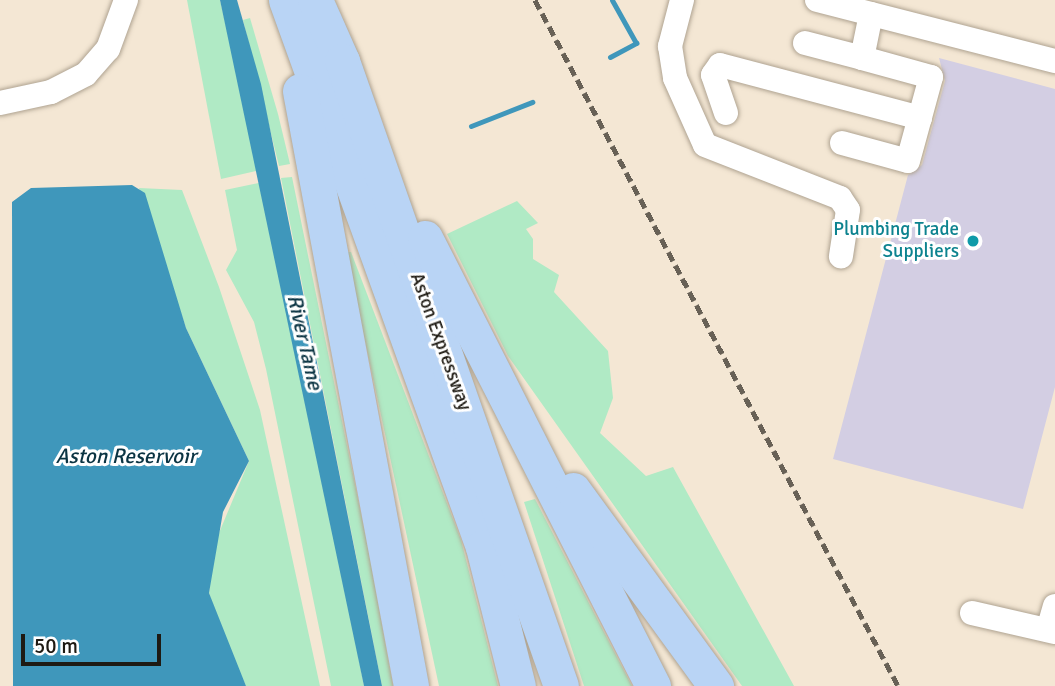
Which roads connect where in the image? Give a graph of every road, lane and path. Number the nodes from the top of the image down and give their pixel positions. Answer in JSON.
{"nodes":[{"id":1,"x":126,"y":0,"type":"edge"},
{"id":2,"x":285,"y":0,"type":"edge"},
{"id":3,"x":314,"y":0,"type":"edge"},
{"id":4,"x":682,"y":0,"type":"edge"},
{"id":5,"x":817,"y":0,"type":"edge"},
{"id":6,"x":871,"y":14,"type":"junction"},
{"id":7,"x":805,"y":43,"type":"dead end"},
{"id":8,"x":862,"y":58,"type":"junction"},
{"id":9,"x":1055,"y":61,"type":"edge"},
{"id":10,"x":0,"y":103,"type":"edge"},
{"id":11,"x":726,"y":113,"type":"dead end"},
{"id":12,"x":920,"y":118,"type":"junction"},
{"id":13,"x":842,"y":143,"type":"dead end"},
{"id":14,"x":841,"y":256,"type":"dead end"},
{"id":15,"x":422,"y":297,"type":"junction"},
{"id":16,"x":499,"y":387,"type":"junction"},
{"id":17,"x":374,"y":464,"type":"junction"},
{"id":18,"x":1055,"y":606,"type":"edge"},
{"id":19,"x":972,"y":613,"type":"dead end"},
{"id":20,"x":1051,"y":631,"type":"edge"},
{"id":21,"x":411,"y":686,"type":"edge"},
{"id":22,"x":424,"y":686,"type":"edge"},
{"id":23,"x":518,"y":686,"type":"edge"},
{"id":24,"x":561,"y":686,"type":"edge"},
{"id":25,"x":653,"y":686,"type":"edge"},
{"id":26,"x":716,"y":686,"type":"edge"}],
"edges":[{"from":1,"to":10,"type":"lane"},
{"from":2,"to":15,"type":"highway","name":"Aston Expressway"},
{"from":2,"to":17,"type":"highway"},
{"from":3,"to":15,"type":"highway"},
{"from":4,"to":14,"type":"lane"},
{"from":5,"to":6,"type":"lane"},
{"from":6,"to":8,"type":"lane"},
{"from":6,"to":9,"type":"lane"},
{"from":7,"to":8,"type":"lane"},
{"from":8,"to":12,"type":"lane"},
{"from":11,"to":12,"type":"lane"},
{"from":12,"to":13,"type":"lane"},
{"from":15,"to":16,"type":"highway"},
{"from":15,"to":23,"type":"highway","name":"Aston Expressway"},
{"from":15,"to":24,"type":"highway","name":"Aston Expressway"},
{"from":16,"to":25,"type":"highway"},
{"from":16,"to":26,"type":"highway"},
{"from":17,"to":21,"type":"highway"},
{"from":17,"to":22,"type":"highway"},
{"from":18,"to":20,"type":"lane"},
{"from":19,"to":20,"type":"lane"}]}
